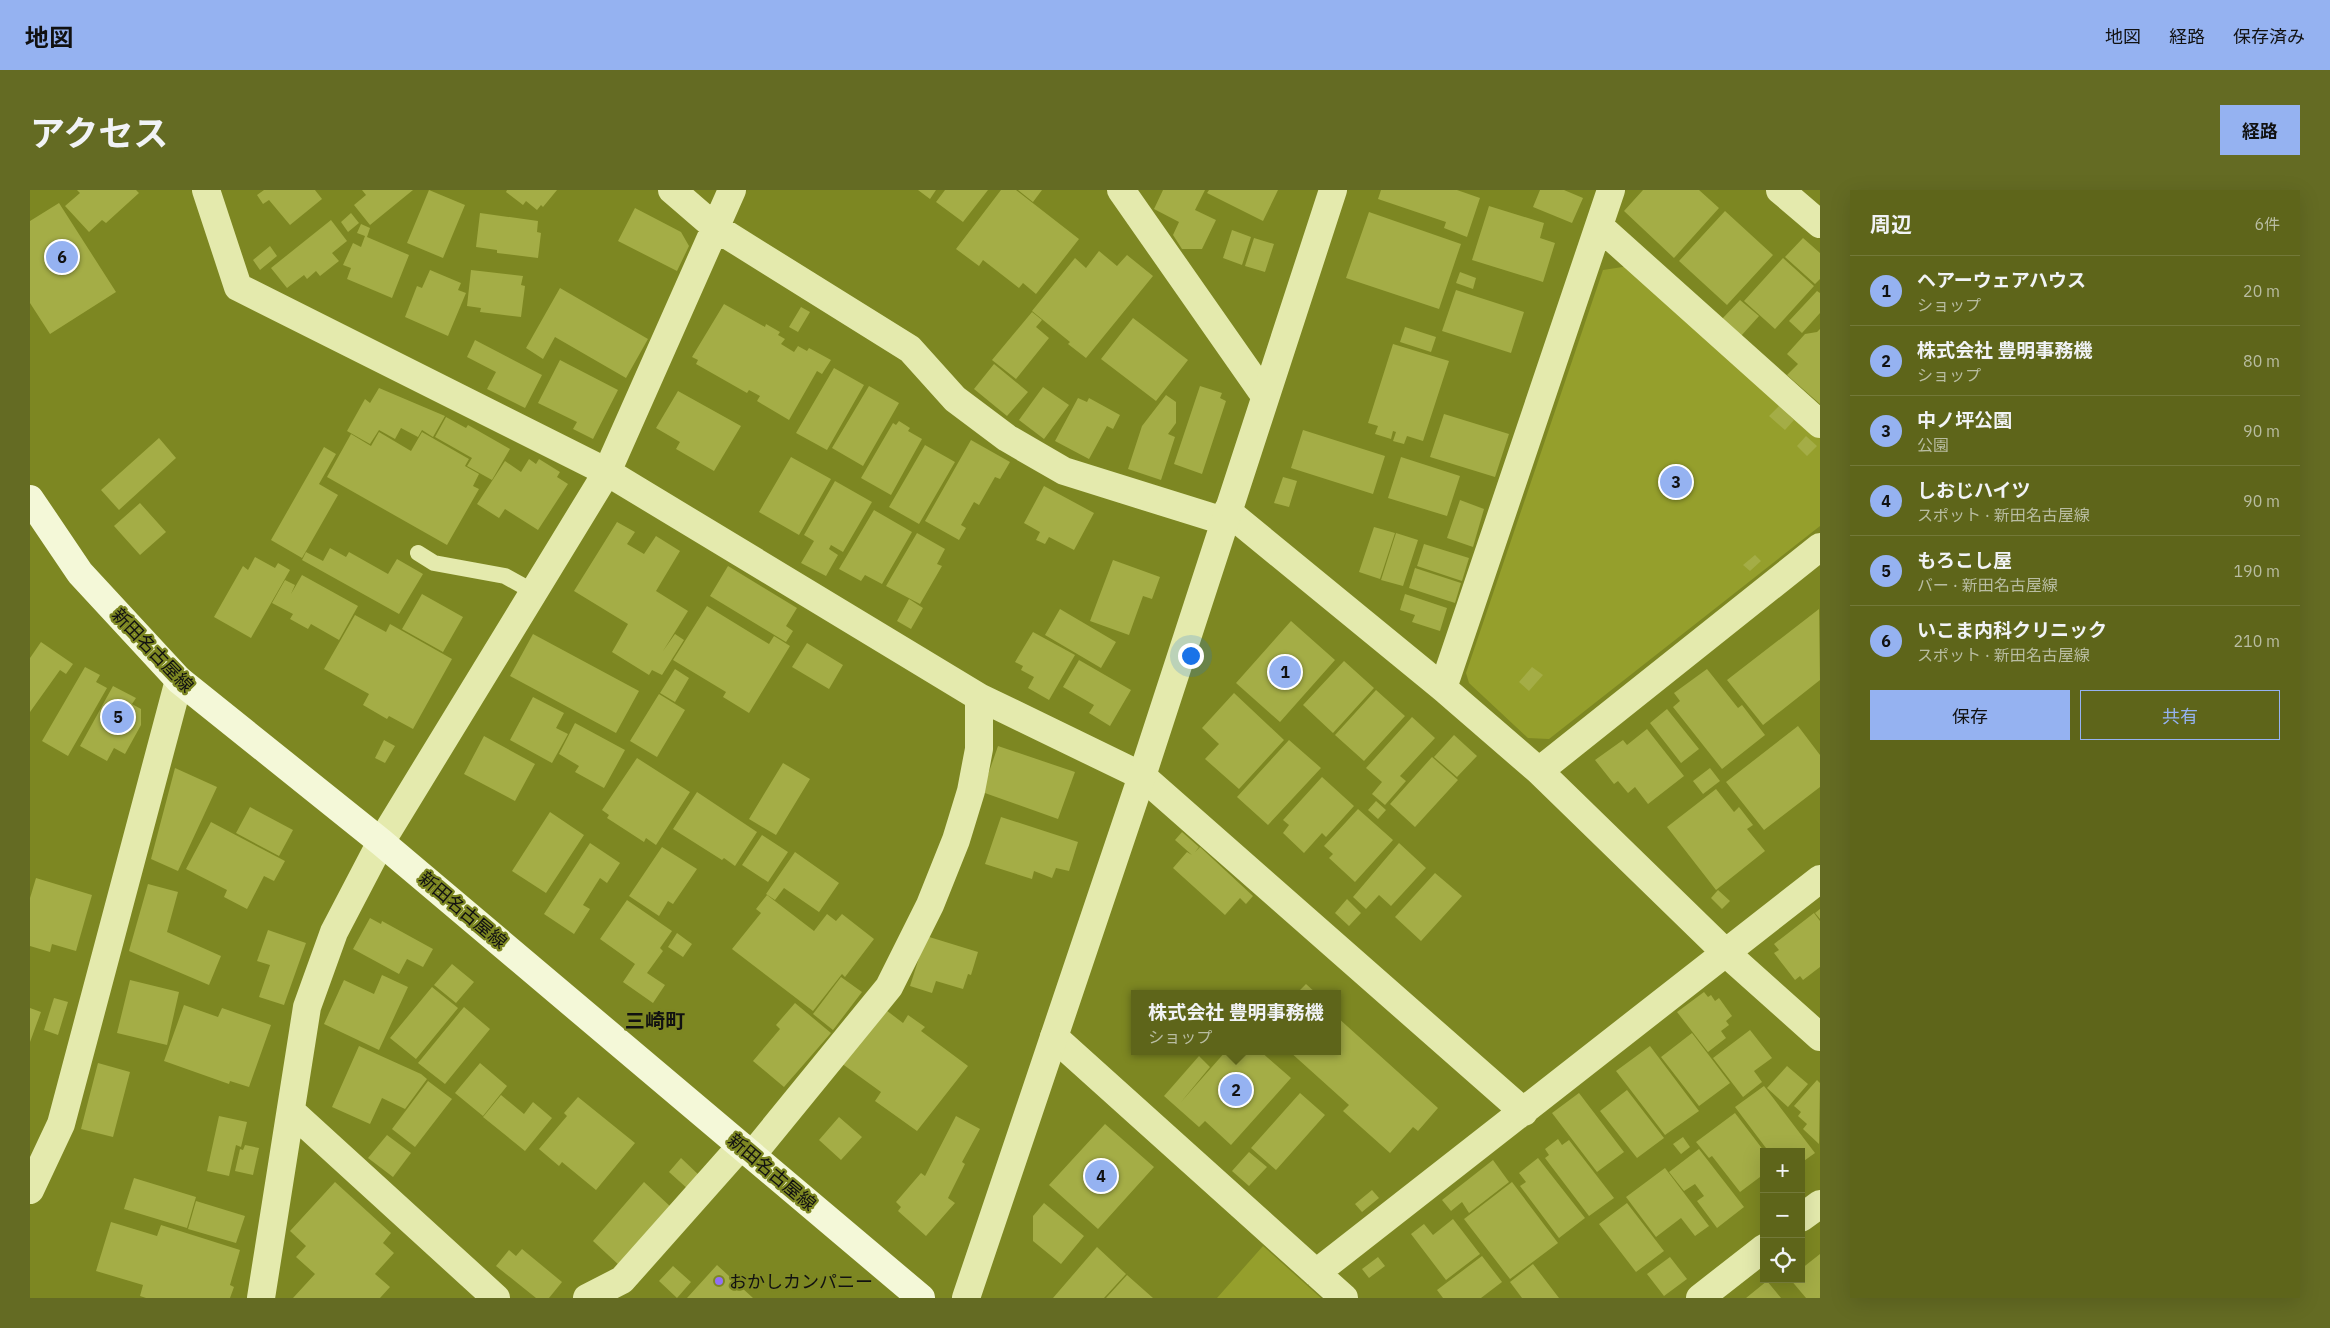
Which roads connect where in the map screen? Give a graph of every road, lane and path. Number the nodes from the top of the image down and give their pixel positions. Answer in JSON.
{"nodes":[{"id":1,"x":206,"y":190,"type":"edge"},
{"id":2,"x":672,"y":190,"type":"edge"},
{"id":3,"x":732,"y":190,"type":"edge"},
{"id":4,"x":1121,"y":190,"type":"edge"},
{"id":5,"x":1333,"y":190,"type":"edge"},
{"id":6,"x":1611,"y":190,"type":"edge"},
{"id":7,"x":1780,"y":190,"type":"edge"},
{"id":8,"x":1820,"y":224,"type":"edge"},
{"id":9,"x":1599,"y":226,"type":"junction"},
{"id":10,"x":716,"y":228,"type":"junction"},
{"id":11,"x":1265,"y":396,"type":"junction"},
{"id":12,"x":1820,"y":424,"type":"edge"},
{"id":13,"x":608,"y":472,"type":"junction"},
{"id":14,"x":30,"y":499,"type":"edge"},
{"id":15,"x":1226,"y":516,"type":"junction"},
{"id":16,"x":1820,"y":547,"type":"edge"},
{"id":17,"x":418,"y":553,"type":"dead end"},
{"id":18,"x":534,"y":592,"type":"junction"},
{"id":19,"x":179,"y":680,"type":"junction"},
{"id":20,"x":1443,"y":688,"type":"junction"},
{"id":21,"x":979,"y":697,"type":"junction"},
{"id":22,"x":1539,"y":771,"type":"junction"},
{"id":23,"x":1142,"y":776,"type":"junction"},
{"id":24,"x":381,"y":842,"type":"junction"},
{"id":25,"x":1820,"y":879,"type":"edge"},
{"id":26,"x":1726,"y":953,"type":"junction"},
{"id":27,"x":1054,"y":1037,"type":"junction"},
{"id":28,"x":1820,"y":1037,"type":"edge"},
{"id":29,"x":291,"y":1110,"type":"junction"},
{"id":30,"x":1524,"y":1112,"type":"junction"},
{"id":31,"x":747,"y":1151,"type":"junction"},
{"id":32,"x":30,"y":1190,"type":"edge"},
{"id":33,"x":1820,"y":1204,"type":"edge"},
{"id":34,"x":1805,"y":1215,"type":"edge"},
{"id":35,"x":1760,"y":1251,"type":"edge"},
{"id":36,"x":1316,"y":1273,"type":"junction"},
{"id":37,"x":261,"y":1298,"type":"edge"},
{"id":38,"x":496,"y":1298,"type":"edge"},
{"id":39,"x":587,"y":1298,"type":"edge"},
{"id":40,"x":921,"y":1298,"type":"edge"},
{"id":41,"x":966,"y":1298,"type":"edge"},
{"id":42,"x":1344,"y":1298,"type":"edge"},
{"id":43,"x":1700,"y":1298,"type":"edge"}],
"edges":[{"from":1,"to":13,"type":"street"},
{"from":2,"to":10,"type":"street"},
{"from":3,"to":10,"type":"street"},
{"from":4,"to":11,"type":"street"},
{"from":5,"to":11,"type":"street"},
{"from":6,"to":9,"type":"street"},
{"from":7,"to":8,"type":"street"},
{"from":9,"to":12,"type":"street"},
{"from":9,"to":20,"type":"street"},
{"from":10,"to":13,"type":"street"},
{"from":10,"to":15,"type":"street"},
{"from":11,"to":15,"type":"street"},
{"from":13,"to":18,"type":"street"},
{"from":13,"to":21,"type":"street"},
{"from":14,"to":19,"type":"main road","name":"新田名古屋線"},
{"from":15,"to":20,"type":"street"},
{"from":15,"to":23,"type":"street"},
{"from":16,"to":22,"type":"street"},
{"from":17,"to":18,"type":"lane"},
{"from":18,"to":24,"type":"street"},
{"from":19,"to":24,"type":"main road","name":"新田名古屋線"},
{"from":19,"to":32,"type":"street"},
{"from":20,"to":22,"type":"street"},
{"from":21,"to":23,"type":"street"},
{"from":21,"to":31,"type":"street"},
{"from":22,"to":26,"type":"street"},
{"from":23,"to":27,"type":"street"},
{"from":23,"to":30,"type":"street"},
{"from":24,"to":29,"type":"street"},
{"from":24,"to":31,"type":"main road","name":"新田名古屋線"},
{"from":25,"to":26,"type":"street"},
{"from":26,"to":28,"type":"street"},
{"from":26,"to":30,"type":"street"},
{"from":27,"to":36,"type":"street"},
{"from":27,"to":41,"type":"street"},
{"from":29,"to":37,"type":"street"},
{"from":29,"to":38,"type":"street"},
{"from":30,"to":36,"type":"street"},
{"from":31,"to":39,"type":"street"},
{"from":31,"to":40,"type":"main road","name":"新田名古屋線"},
{"from":33,"to":34,"type":"street"},
{"from":35,"to":43,"type":"street"},
{"from":36,"to":42,"type":"street"}]}
